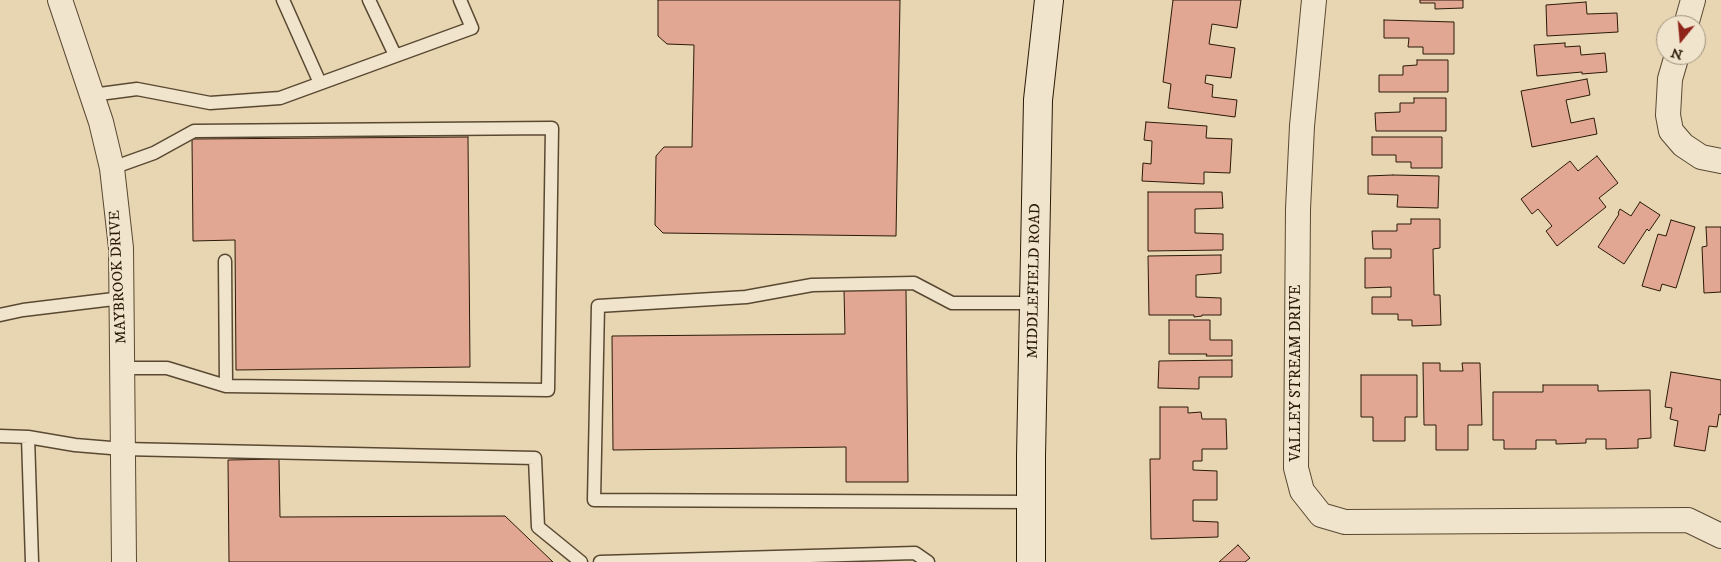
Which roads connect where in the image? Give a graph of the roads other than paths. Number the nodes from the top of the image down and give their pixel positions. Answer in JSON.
{"nodes":[{"id":1,"x":60,"y":0,"type":"edge"},
{"id":2,"x":283,"y":0,"type":"edge"},
{"id":3,"x":369,"y":0,"type":"edge"},
{"id":4,"x":460,"y":0,"type":"edge"},
{"id":5,"x":1049,"y":0,"type":"edge"},
{"id":6,"x":1314,"y":0,"type":"edge"},
{"id":7,"x":1693,"y":0,"type":"edge"},
{"id":8,"x":1689,"y":15,"type":"edge"},
{"id":9,"x":395,"y":55,"type":"junction"},
{"id":10,"x":1674,"y":65,"type":"edge"},
{"id":11,"x":320,"y":83,"type":"junction"},
{"id":12,"x":92,"y":95,"type":"junction"},
{"id":13,"x":1721,"y":162,"type":"edge"},
{"id":14,"x":112,"y":168,"type":"junction"},
{"id":15,"x":225,"y":261,"type":"dead end"},
{"id":16,"x":122,"y":298,"type":"junction"},
{"id":17,"x":1034,"y":303,"type":"junction"},
{"id":18,"x":0,"y":316,"type":"edge"},
{"id":19,"x":123,"y":368,"type":"junction"},
{"id":20,"x":226,"y":386,"type":"junction"},
{"id":21,"x":0,"y":436,"type":"edge"},
{"id":22,"x":28,"y":437,"type":"junction"},
{"id":23,"x":123,"y":449,"type":"junction"},
{"id":24,"x":1031,"y":502,"type":"junction"},
{"id":25,"x":1721,"y":536,"type":"edge"},
{"id":26,"x":32,"y":562,"type":"edge"},
{"id":27,"x":124,"y":562,"type":"edge"},
{"id":28,"x":581,"y":562,"type":"edge"},
{"id":29,"x":600,"y":562,"type":"edge"},
{"id":30,"x":928,"y":562,"type":"edge"},
{"id":31,"x":1031,"y":562,"type":"edge"}],
"edges":[{"from":1,"to":12,"type":"street","name":"MAYBROOK DRIVE"},
{"from":2,"to":11,"type":"lane"},
{"from":3,"to":9,"type":"lane"},
{"from":4,"to":9,"type":"lane"},
{"from":5,"to":17,"type":"main road","name":"MIDDLEFIELD ROAD"},
{"from":6,"to":25,"type":"street","name":"VALLEY STREAM DRIVE"},
{"from":7,"to":8,"type":"street"},
{"from":9,"to":11,"type":"lane"},
{"from":10,"to":13,"type":"street"},
{"from":11,"to":12,"type":"lane"},
{"from":12,"to":14,"type":"street","name":"MAYBROOK DRIVE"},
{"from":14,"to":16,"type":"street","name":"MAYBROOK DRIVE"},
{"from":14,"to":20,"type":"lane"},
{"from":15,"to":20,"type":"lane"},
{"from":16,"to":18,"type":"lane"},
{"from":16,"to":19,"type":"street","name":"MAYBROOK DRIVE"},
{"from":17,"to":24,"type":"main road","name":"MIDDLEFIELD ROAD"},
{"from":17,"to":24,"type":"lane"},
{"from":19,"to":20,"type":"lane"},
{"from":19,"to":23,"type":"street","name":"MAYBROOK DRIVE"},
{"from":21,"to":22,"type":"lane"},
{"from":22,"to":23,"type":"lane"},
{"from":22,"to":26,"type":"lane"},
{"from":23,"to":27,"type":"street","name":"MAYBROOK DRIVE"},
{"from":23,"to":28,"type":"lane"},
{"from":24,"to":31,"type":"main road","name":"MIDDLEFIELD ROAD"},
{"from":29,"to":30,"type":"lane"}]}
